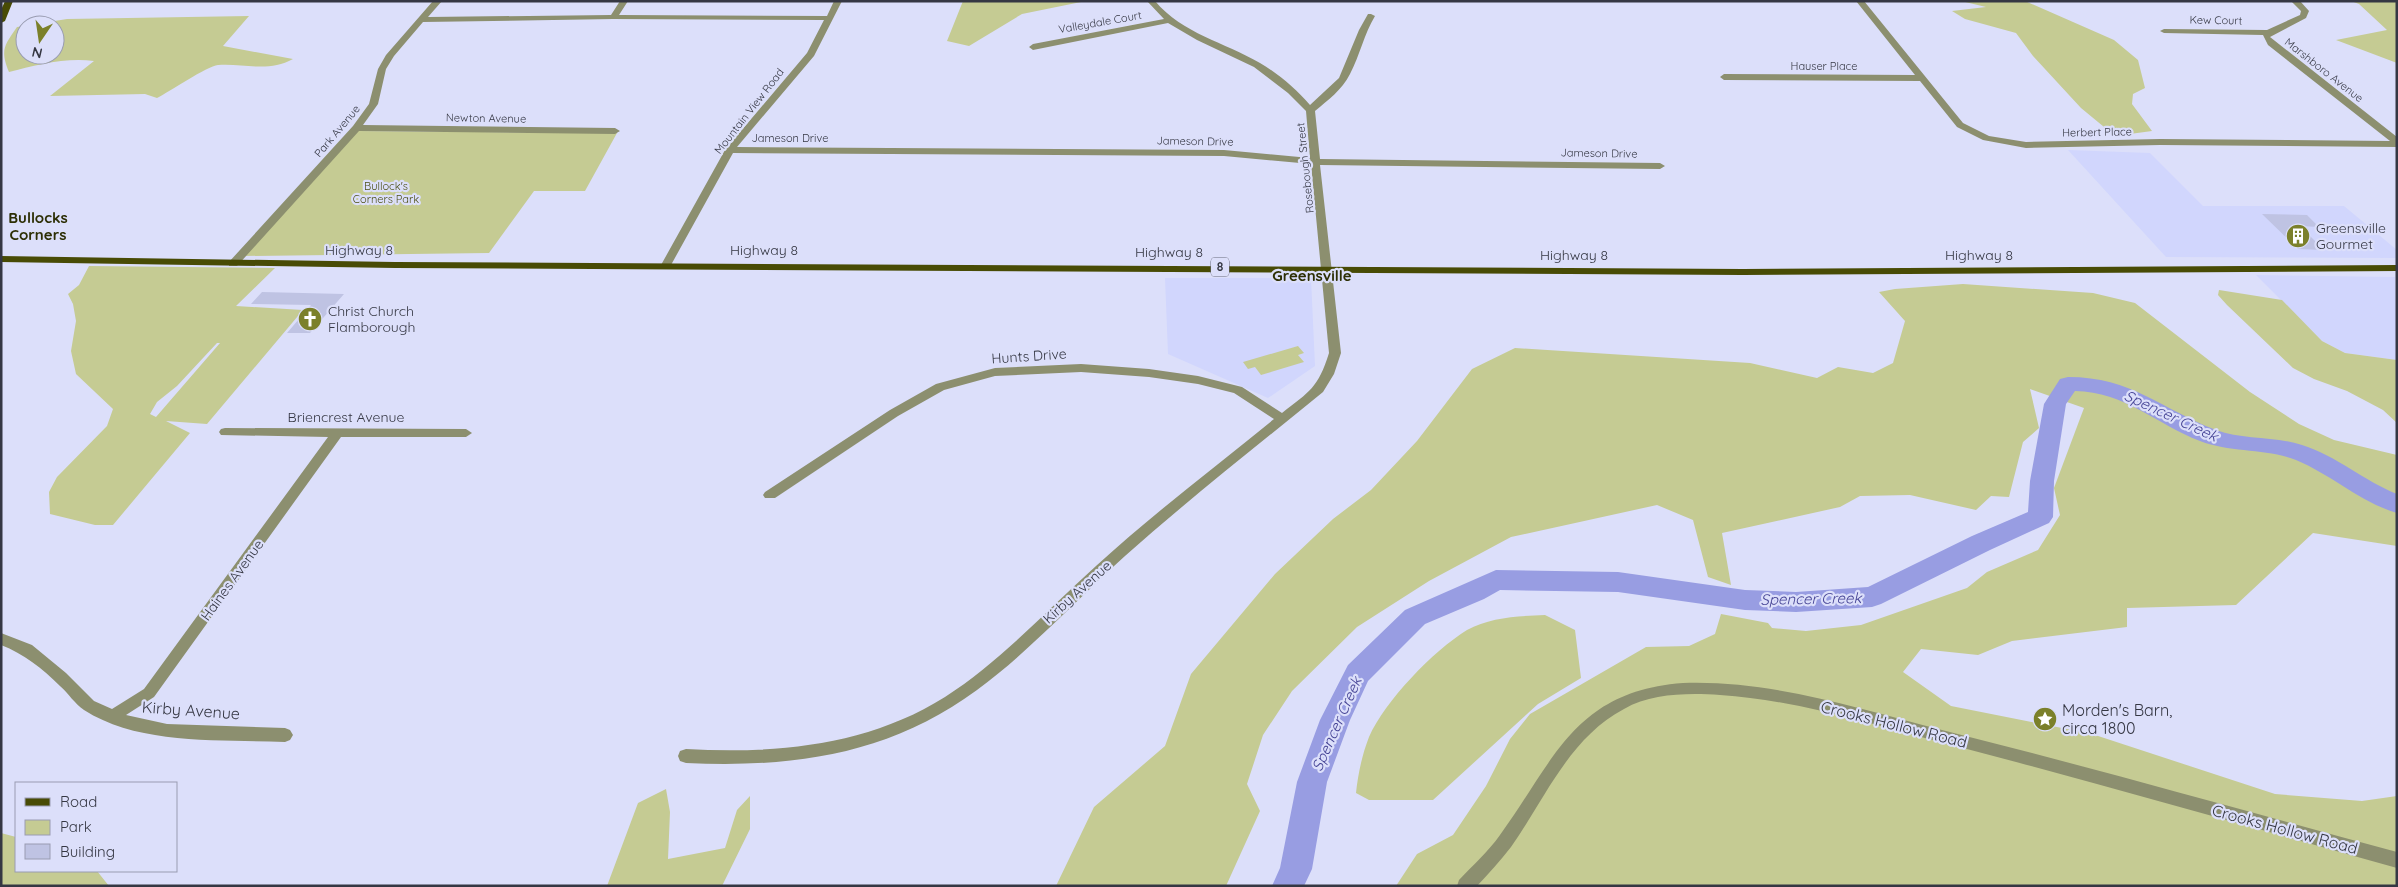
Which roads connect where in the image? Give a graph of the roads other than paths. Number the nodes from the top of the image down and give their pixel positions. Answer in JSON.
{"nodes":[{"id":1,"x":9,"y":1,"type":"edge"},
{"id":2,"x":438,"y":1,"type":"edge"},
{"id":3,"x":624,"y":1,"type":"edge"},
{"id":4,"x":838,"y":1,"type":"edge"},
{"id":5,"x":1151,"y":1,"type":"edge"},
{"id":6,"x":1860,"y":1,"type":"edge"},
{"id":7,"x":2295,"y":1,"type":"edge"},
{"id":8,"x":1371,"y":16,"type":"dead end"},
{"id":9,"x":613,"y":17,"type":"junction"},
{"id":10,"x":830,"y":18,"type":"junction"},
{"id":11,"x":422,"y":20,"type":"junction"},
{"id":12,"x":1171,"y":20,"type":"junction"},
{"id":13,"x":1,"y":21,"type":"edge"},
{"id":14,"x":2164,"y":31,"type":"dead end"},
{"id":15,"x":2268,"y":33,"type":"junction"},
{"id":16,"x":1033,"y":47,"type":"dead end"},
{"id":17,"x":1724,"y":77,"type":"dead end"},
{"id":18,"x":1923,"y":78,"type":"junction"},
{"id":19,"x":1310,"y":110,"type":"junction"},
{"id":20,"x":356,"y":128,"type":"junction"},
{"id":21,"x":615,"y":131,"type":"dead end"},
{"id":22,"x":2397,"y":143,"type":"edge"},
{"id":23,"x":730,"y":150,"type":"junction"},
{"id":24,"x":1316,"y":160,"type":"junction"},
{"id":25,"x":1660,"y":166,"type":"dead end"},
{"id":26,"x":1,"y":259,"type":"edge"},
{"id":27,"x":233,"y":264,"type":"junction"},
{"id":28,"x":666,"y":264,"type":"junction"},
{"id":29,"x":1326,"y":268,"type":"junction"},
{"id":30,"x":2397,"y":268,"type":"edge"},
{"id":31,"x":1283,"y":419,"type":"junction"},
{"id":32,"x":226,"y":432,"type":"dead end"},
{"id":33,"x":338,"y":432,"type":"junction"},
{"id":34,"x":466,"y":433,"type":"dead end"},
{"id":35,"x":770,"y":495,"type":"dead end"},
{"id":36,"x":1,"y":640,"type":"edge"},
{"id":37,"x":114,"y":715,"type":"junction"},
{"id":38,"x":285,"y":735,"type":"dead end"},
{"id":39,"x":686,"y":756,"type":"dead end"},
{"id":40,"x":2397,"y":860,"type":"edge"},
{"id":41,"x":1465,"y":886,"type":"edge"}],
"edges":[{"from":1,"to":13,"type":"main road"},
{"from":2,"to":11,"type":"street","name":"Park Avenue"},
{"from":3,"to":9,"type":"street"},
{"from":4,"to":10,"type":"street","name":"Mountain View Road"},
{"from":5,"to":12,"type":"street","name":"Rosebough Street"},
{"from":6,"to":18,"type":"street","name":"Herbert Place"},
{"from":7,"to":15,"type":"street","name":"Marshboro Avenue"},
{"from":8,"to":19,"type":"street"},
{"from":9,"to":10,"type":"street"},
{"from":9,"to":11,"type":"street"},
{"from":10,"to":23,"type":"street","name":"Mountain View Road"},
{"from":11,"to":20,"type":"street","name":"Park Avenue"},
{"from":12,"to":16,"type":"street","name":"Valleydale Court"},
{"from":12,"to":19,"type":"street","name":"Rosebough Street"},
{"from":14,"to":15,"type":"street","name":"Kew Court"},
{"from":15,"to":22,"type":"street","name":"Marshboro Avenue"},
{"from":17,"to":18,"type":"street","name":"Hauser Place"},
{"from":18,"to":22,"type":"street","name":"Herbert Place"},
{"from":19,"to":24,"type":"street","name":"Rosebough Street"},
{"from":20,"to":21,"type":"street","name":"Newton Avenue"},
{"from":20,"to":27,"type":"street","name":"Park Avenue"},
{"from":23,"to":24,"type":"street","name":"Jameson Drive"},
{"from":23,"to":28,"type":"street","name":"Mountain View Road"},
{"from":24,"to":25,"type":"street","name":"Jameson Drive"},
{"from":24,"to":29,"type":"street","name":"Rosebough Street"},
{"from":26,"to":27,"type":"main road","name":"Highway 8","number":"8"},
{"from":27,"to":28,"type":"main road","name":"Highway 8","number":"8"},
{"from":28,"to":29,"type":"main road","name":"Highway 8","number":"8"},
{"from":29,"to":30,"type":"main road","name":"Highway 8","number":"8"},
{"from":29,"to":31,"type":"street","name":"Kirby Avenue"},
{"from":31,"to":35,"type":"street","name":"Hunts Drive"},
{"from":31,"to":39,"type":"street","name":"Kirby Avenue"},
{"from":32,"to":33,"type":"street","name":"Briencrest Avenue"},
{"from":33,"to":34,"type":"street","name":"Briencrest Avenue"},
{"from":33,"to":37,"type":"street","name":"Haines Avenue"},
{"from":36,"to":37,"type":"street","name":"Kirby Avenue"},
{"from":37,"to":38,"type":"street","name":"Kirby Avenue"},
{"from":40,"to":41,"type":"street","name":"Crooks Hollow Road"}]}
